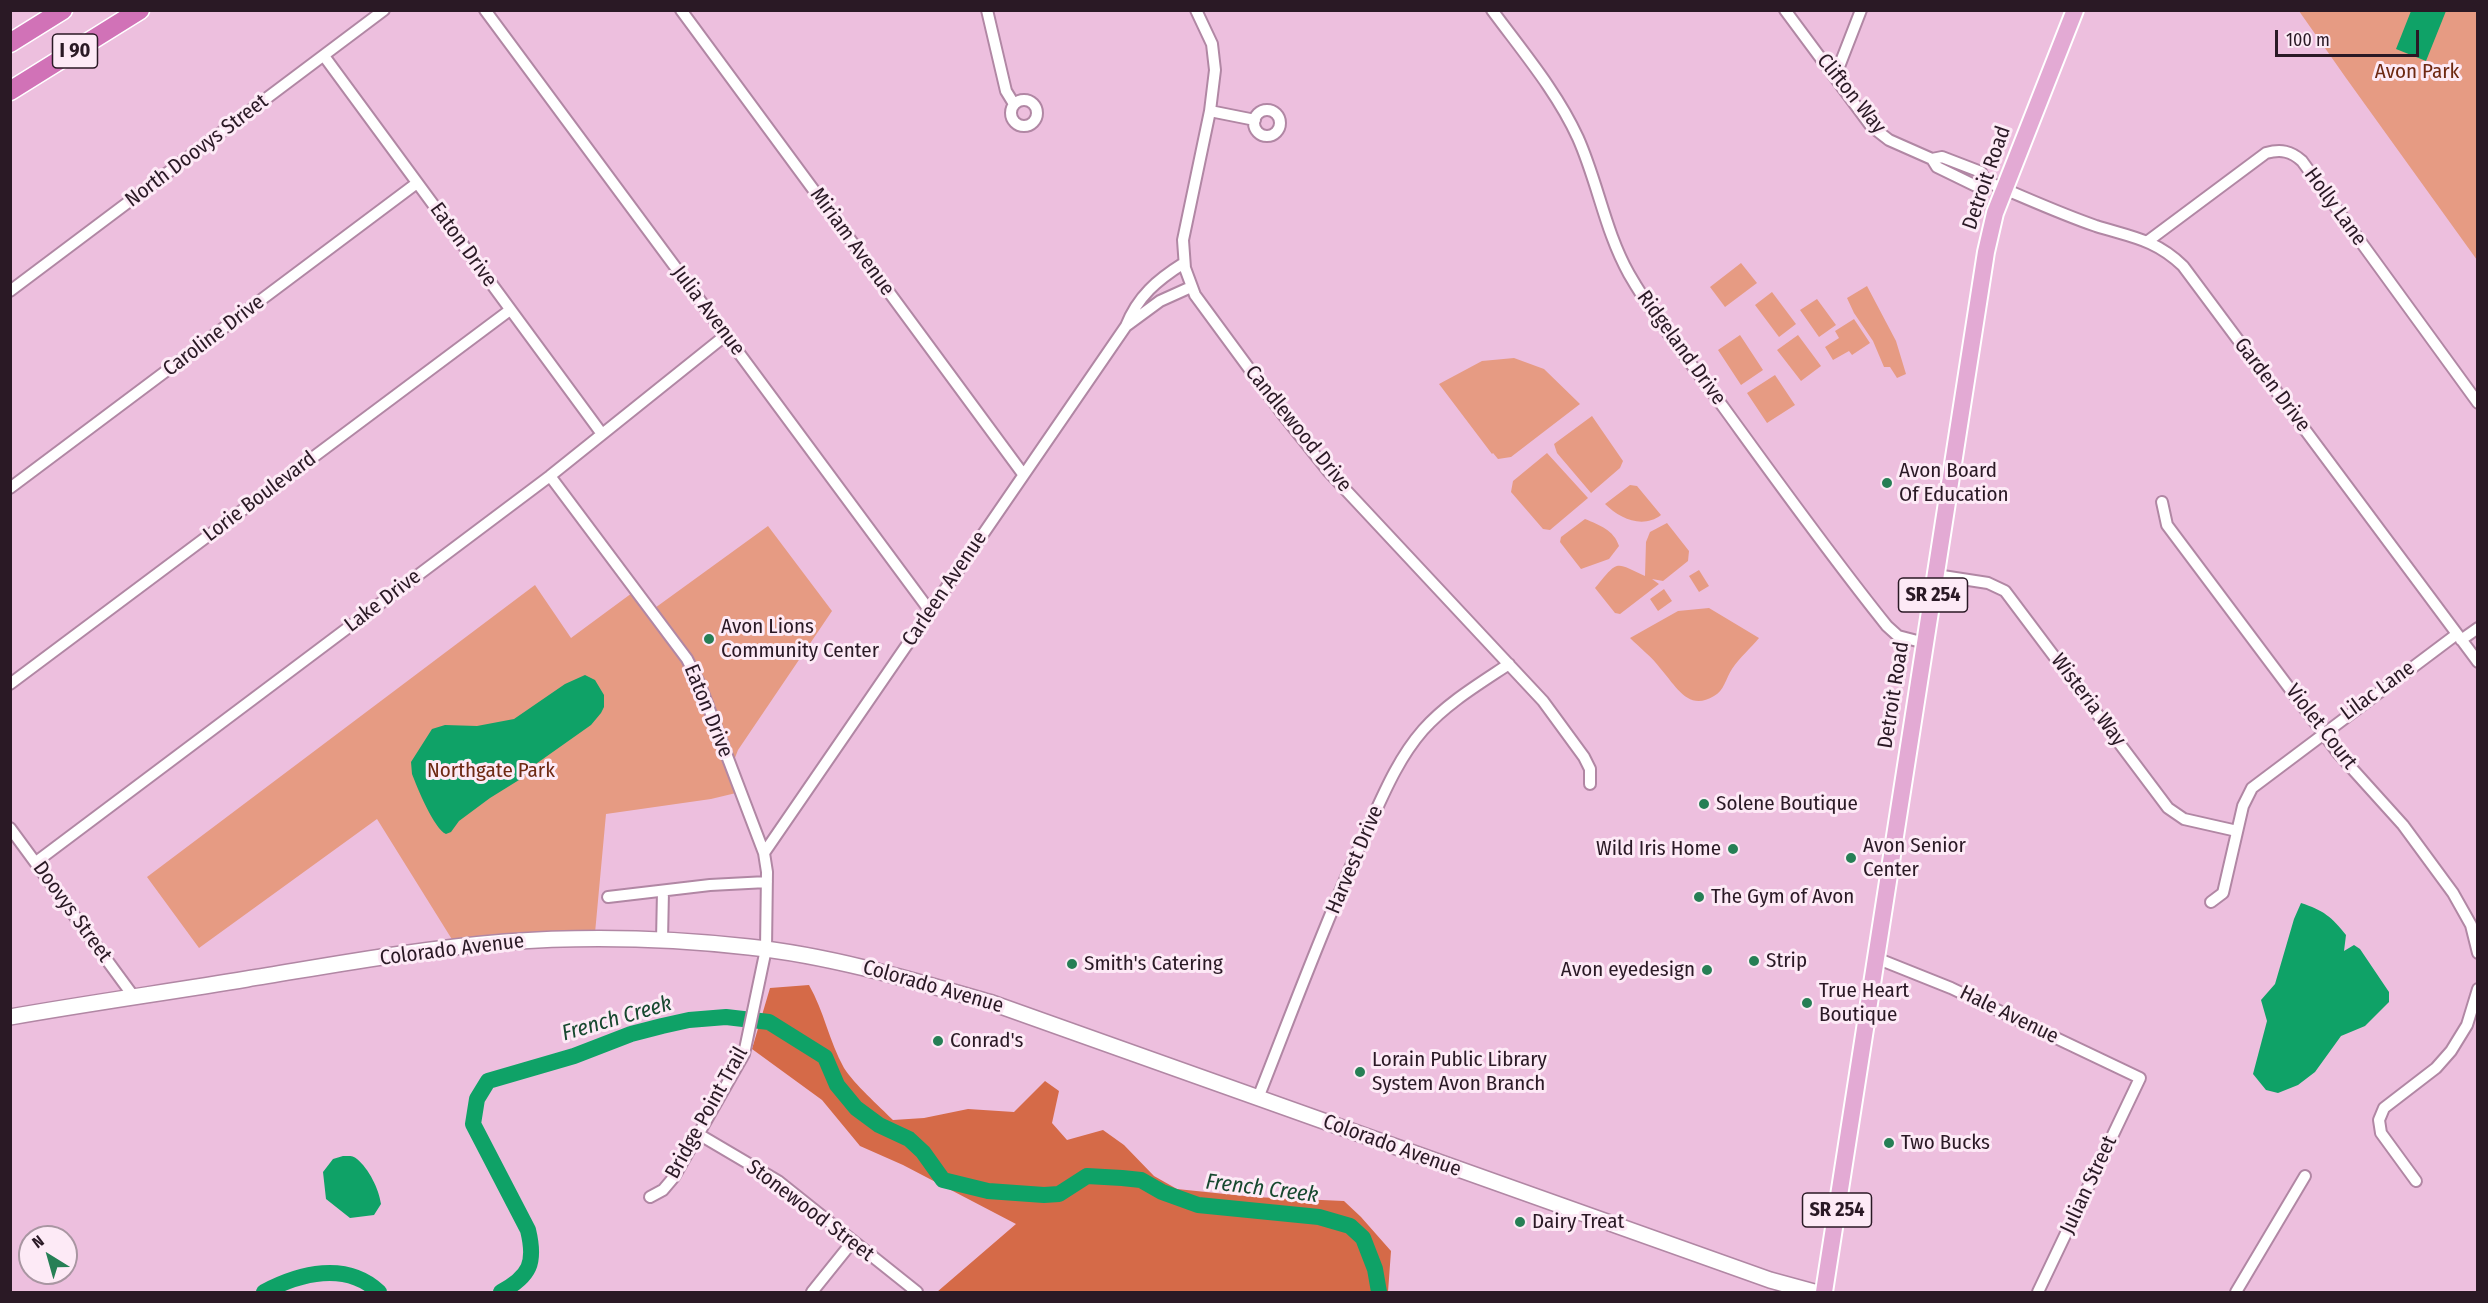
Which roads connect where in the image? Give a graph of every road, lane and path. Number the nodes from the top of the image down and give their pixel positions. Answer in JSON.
{"nodes":[{"id":1,"x":63,"y":10,"type":"edge"},
{"id":2,"x":140,"y":10,"type":"edge"},
{"id":3,"x":384,"y":10,"type":"edge"},
{"id":4,"x":486,"y":10,"type":"edge"},
{"id":5,"x":681,"y":10,"type":"edge"},
{"id":6,"x":987,"y":10,"type":"edge"},
{"id":7,"x":1196,"y":10,"type":"edge"},
{"id":8,"x":1492,"y":10,"type":"edge"},
{"id":9,"x":1785,"y":10,"type":"edge"},
{"id":10,"x":1861,"y":10,"type":"edge"},
{"id":11,"x":2075,"y":10,"type":"edge"},
{"id":12,"x":10,"y":43,"type":"edge"},
{"id":13,"x":324,"y":56,"type":"junction"},
{"id":14,"x":1835,"y":77,"type":"junction"},
{"id":15,"x":10,"y":91,"type":"edge"},
{"id":16,"x":1014,"y":104,"type":"dead end"},
{"id":17,"x":1210,"y":111,"type":"junction"},
{"id":18,"x":1255,"y":120,"type":"dead end"},
{"id":19,"x":417,"y":183,"type":"junction"},
{"id":20,"x":2004,"y":189,"type":"junction"},
{"id":21,"x":2148,"y":241,"type":"junction"},
{"id":22,"x":1185,"y":263,"type":"junction"},
{"id":23,"x":1191,"y":287,"type":"junction"},
{"id":24,"x":10,"y":291,"type":"edge"},
{"id":25,"x":510,"y":310,"type":"junction"},
{"id":26,"x":1126,"y":326,"type":"junction"},
{"id":27,"x":726,"y":335,"type":"junction"},
{"id":28,"x":2478,"y":404,"type":"edge"},
{"id":29,"x":602,"y":434,"type":"junction"},
{"id":30,"x":1023,"y":474,"type":"junction"},
{"id":31,"x":550,"y":476,"type":"junction"},
{"id":32,"x":10,"y":488,"type":"edge"},
{"id":33,"x":2162,"y":502,"type":"dead end"},
{"id":34,"x":1936,"y":574,"type":"junction"},
{"id":35,"x":930,"y":611,"type":"junction"},
{"id":36,"x":2478,"y":628,"type":"edge"},
{"id":37,"x":2459,"y":637,"type":"junction"},
{"id":38,"x":1925,"y":643,"type":"junction"},
{"id":39,"x":2478,"y":662,"type":"edge"},
{"id":40,"x":1509,"y":664,"type":"junction"},
{"id":41,"x":10,"y":684,"type":"edge"},
{"id":42,"x":2323,"y":732,"type":"junction"},
{"id":43,"x":1590,"y":784,"type":"dead end"},
{"id":44,"x":10,"y":828,"type":"edge"},
{"id":45,"x":2237,"y":831,"type":"junction"},
{"id":46,"x":764,"y":853,"type":"junction"},
{"id":47,"x":36,"y":862,"type":"junction"},
{"id":48,"x":768,"y":882,"type":"junction"},
{"id":49,"x":663,"y":891,"type":"junction"},
{"id":50,"x":608,"y":897,"type":"dead end"},
{"id":51,"x":2211,"y":902,"type":"dead end"},
{"id":52,"x":662,"y":940,"type":"junction"},
{"id":53,"x":765,"y":950,"type":"junction"},
{"id":54,"x":2478,"y":953,"type":"edge"},
{"id":55,"x":1876,"y":958,"type":"junction"},
{"id":56,"x":2478,"y":989,"type":"edge"},
{"id":57,"x":134,"y":997,"type":"junction"},
{"id":58,"x":10,"y":1017,"type":"edge"},
{"id":59,"x":2467,"y":1026,"type":"junction"},
{"id":60,"x":2478,"y":1030,"type":"edge"},
{"id":61,"x":2140,"y":1078,"type":"joint"},
{"id":62,"x":1258,"y":1098,"type":"junction"},
{"id":63,"x":700,"y":1135,"type":"junction"},
{"id":64,"x":2305,"y":1176,"type":"dead end"},
{"id":65,"x":2416,"y":1181,"type":"dead end"},
{"id":66,"x":650,"y":1197,"type":"dead end"},
{"id":67,"x":853,"y":1241,"type":"junction"},
{"id":68,"x":812,"y":1293,"type":"edge"},
{"id":69,"x":917,"y":1293,"type":"edge"},
{"id":70,"x":1814,"y":1293,"type":"edge"},
{"id":71,"x":1824,"y":1293,"type":"edge"},
{"id":72,"x":2038,"y":1293,"type":"edge"},
{"id":73,"x":2236,"y":1293,"type":"edge"}],
"edges":[{"from":1,"to":12,"type":"highway","number":"I 90"},
{"from":2,"to":15,"type":"highway","number":"I 90"},
{"from":3,"to":13,"type":"street","name":"North Doovys Street"},
{"from":4,"to":27,"type":"street","name":"Julia Avenue"},
{"from":5,"to":30,"type":"street","name":"Miriam Avenue"},
{"from":6,"to":16,"type":"street"},
{"from":7,"to":17,"type":"street","name":"Candlewood Drive"},
{"from":8,"to":38,"type":"street","name":"Ridgeland Drive"},
{"from":9,"to":14,"type":"street","name":"Clifton Way"},
{"from":10,"to":14,"type":"street"},
{"from":11,"to":20,"type":"main road","name":"Detroit Road","number":"SR 254"},
{"from":13,"to":19,"type":"street","name":"Eaton Drive"},
{"from":13,"to":24,"type":"street","name":"North Doovys Street"},
{"from":14,"to":20,"type":"street","name":"Clifton Way"},
{"from":17,"to":18,"type":"street"},
{"from":17,"to":22,"type":"street","name":"Candlewood Drive"},
{"from":19,"to":25,"type":"street","name":"Eaton Drive"},
{"from":19,"to":32,"type":"street","name":"Caroline Drive"},
{"from":20,"to":21,"type":"street","name":"Garden Drive"},
{"from":20,"to":34,"type":"main road","name":"Detroit Road","number":"SR 254"},
{"from":21,"to":28,"type":"street","name":"Holly Lane"},
{"from":21,"to":37,"type":"street","name":"Garden Drive"},
{"from":22,"to":23,"type":"street","name":"Candlewood Drive"},
{"from":22,"to":26,"type":"street","name":"Carleen Avenue"},
{"from":23,"to":26,"type":"street","name":"Carleen Avenue"},
{"from":23,"to":40,"type":"street","name":"Candlewood Drive"},
{"from":25,"to":29,"type":"street","name":"Eaton Drive"},
{"from":25,"to":41,"type":"street","name":"Lorie Boulevard"},
{"from":26,"to":30,"type":"street","name":"Carleen Avenue"},
{"from":27,"to":29,"type":"street","name":"Lake Drive"},
{"from":27,"to":35,"type":"street","name":"Julia Avenue"},
{"from":29,"to":31,"type":"street","name":"Lake Drive"},
{"from":30,"to":35,"type":"street","name":"Carleen Avenue"},
{"from":31,"to":46,"type":"street","name":"Eaton Drive"},
{"from":31,"to":47,"type":"street","name":"Lake Drive"},
{"from":33,"to":42,"type":"street","name":"Violet Court"},
{"from":34,"to":38,"type":"main road","name":"Detroit Road","number":"SR 254"},
{"from":34,"to":45,"type":"street","name":"Wisteria Way"},
{"from":35,"to":46,"type":"street","name":"Carleen Avenue"},
{"from":36,"to":37,"type":"street","name":"Lilac Lane"},
{"from":37,"to":39,"type":"street","name":"Garden Drive"},
{"from":37,"to":42,"type":"street","name":"Lilac Lane"},
{"from":38,"to":55,"type":"main road","name":"Detroit Road","number":"SR 254"},
{"from":40,"to":43,"type":"street","name":"Candlewood Drive"},
{"from":40,"to":62,"type":"street","name":"Harvest Drive"},
{"from":42,"to":45,"type":"street","name":"Lilac Lane"},
{"from":42,"to":54,"type":"street","name":"Violet Court"},
{"from":44,"to":47,"type":"street","name":"Doovys Street"},
{"from":45,"to":51,"type":"street","name":"Lilac Lane"},
{"from":46,"to":48,"type":"street","name":"Eaton Drive"},
{"from":47,"to":57,"type":"street","name":"Doovys Street"},
{"from":48,"to":49,"type":"street"},
{"from":48,"to":53,"type":"street","name":"Eaton Drive"},
{"from":49,"to":50,"type":"street"},
{"from":49,"to":52,"type":"street"},
{"from":52,"to":53,"type":"main road","name":"Colorado Avenue"},
{"from":52,"to":57,"type":"main road","name":"Colorado Avenue"},
{"from":53,"to":62,"type":"main road","name":"Colorado Avenue"},
{"from":53,"to":63,"type":"street","name":"Bridge Point Trail"},
{"from":55,"to":61,"type":"street","name":"Hale Avenue"},
{"from":55,"to":71,"type":"main road","name":"Detroit Road","number":"SR 254"},
{"from":56,"to":59,"type":"street"},
{"from":57,"to":58,"type":"main road","name":"Colorado Avenue"},
{"from":59,"to":60,"type":"street"},
{"from":59,"to":65,"type":"street"},
{"from":61,"to":72,"type":"street","name":"Julian Street"},
{"from":62,"to":70,"type":"main road","name":"Colorado Avenue"},
{"from":63,"to":66,"type":"street","name":"Bridge Point Trail"},
{"from":63,"to":67,"type":"street","name":"Stonewood Street"},
{"from":64,"to":73,"type":"street"},
{"from":67,"to":68,"type":"street"},
{"from":67,"to":69,"type":"street","name":"Stonewood Street"}]}
